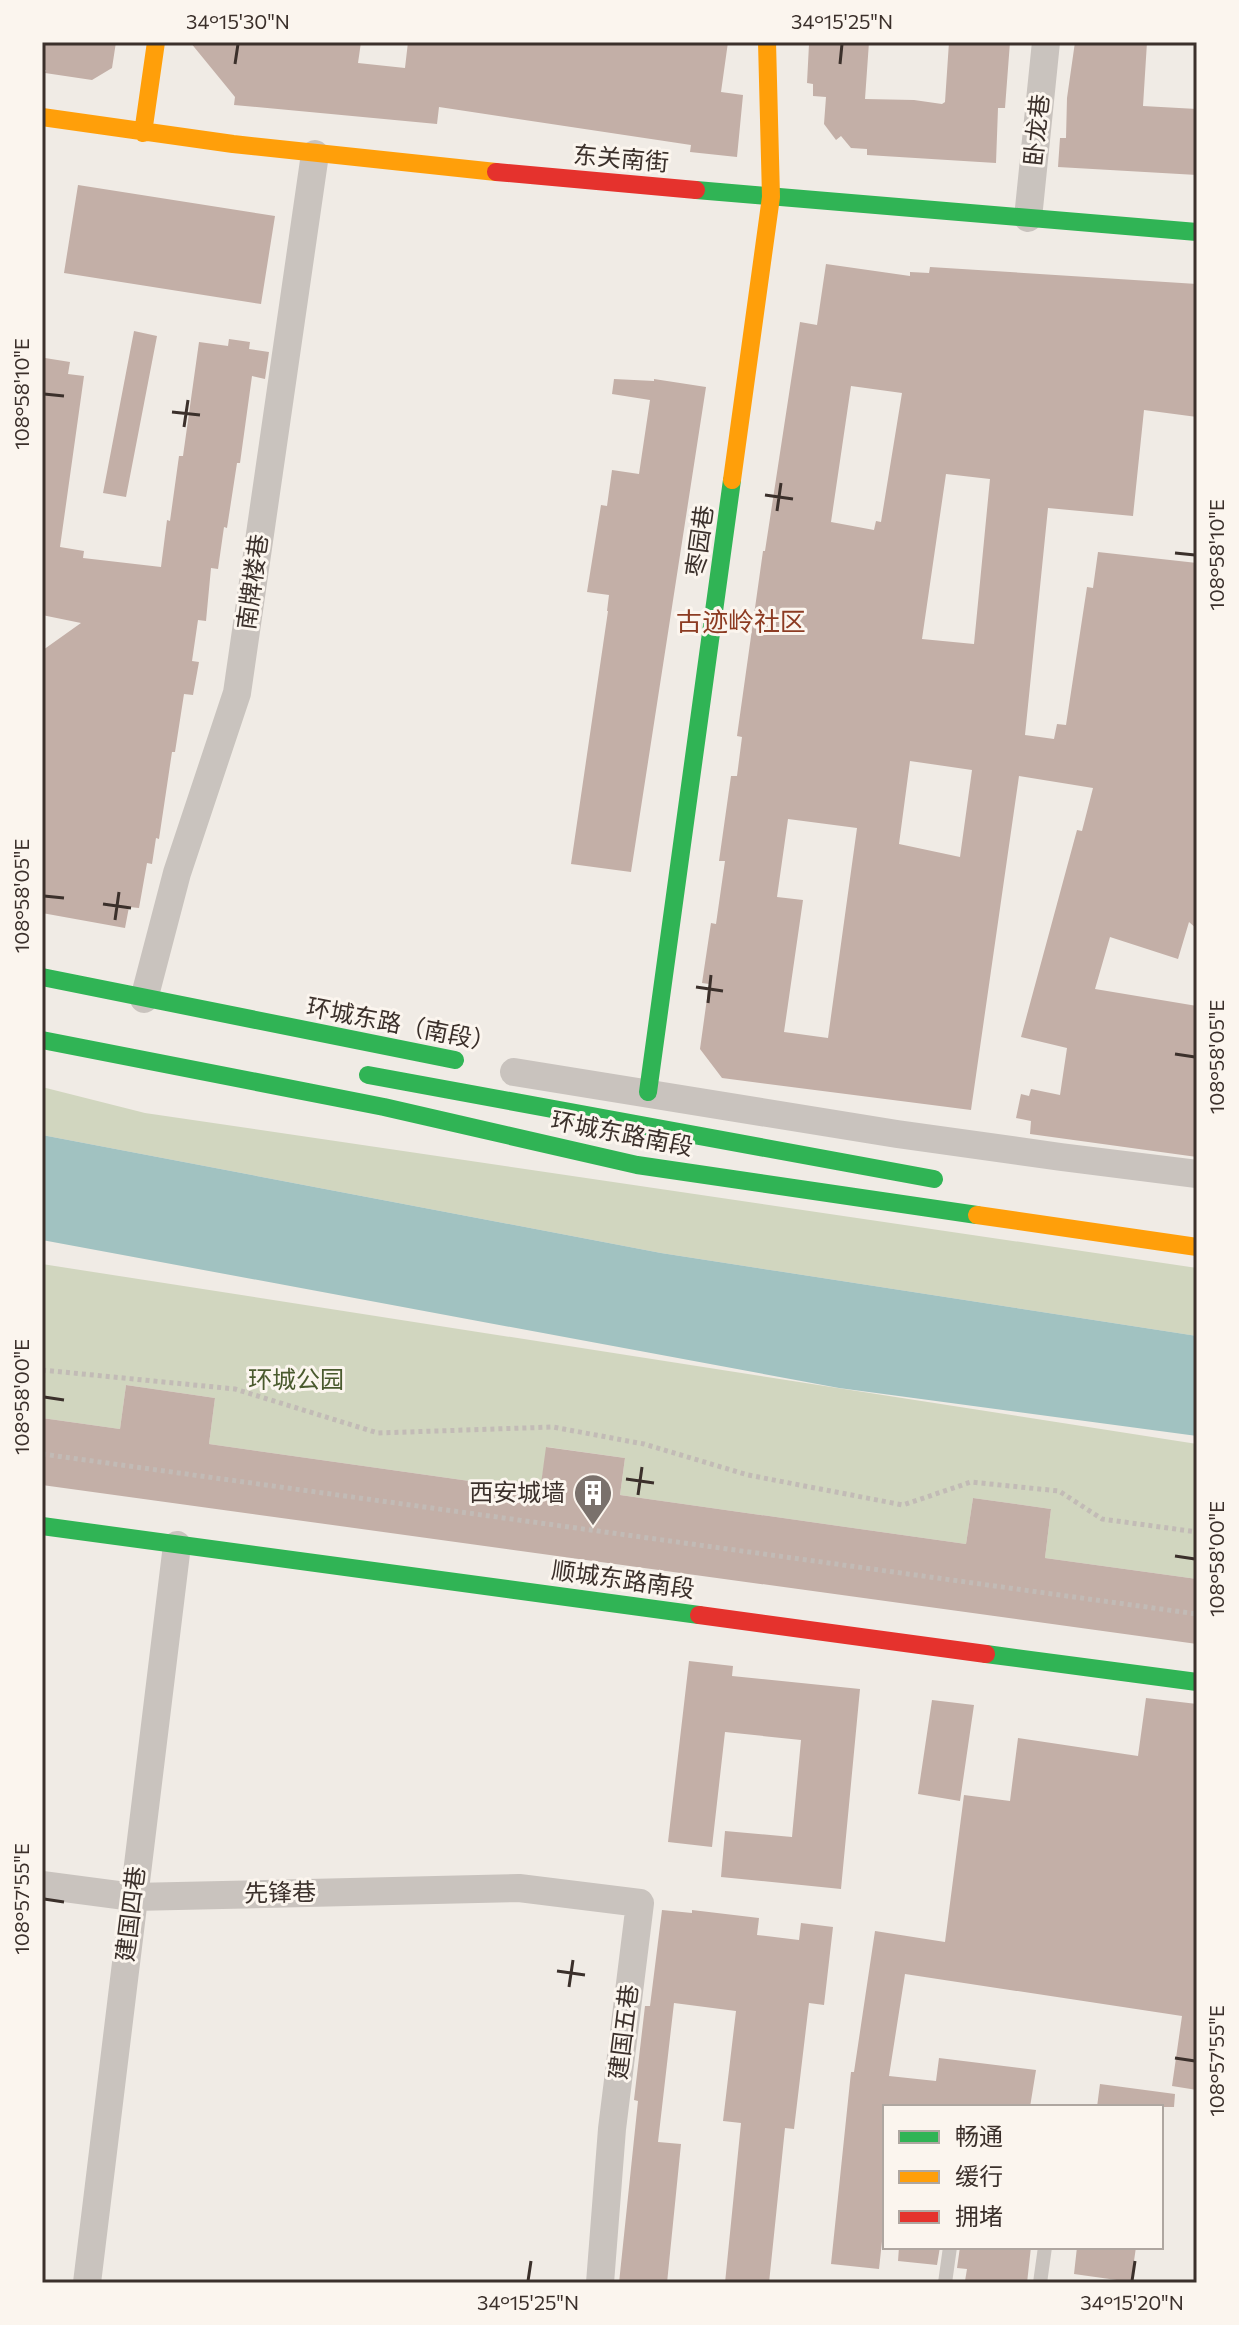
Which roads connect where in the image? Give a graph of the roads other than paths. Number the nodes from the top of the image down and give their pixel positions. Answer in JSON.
{"nodes":[{"id":1,"x":156,"y":42,"type":"edge"},
{"id":2,"x":767,"y":42,"type":"edge"},
{"id":3,"x":1046,"y":42,"type":"edge"},
{"id":4,"x":42,"y":117,"type":"edge"},
{"id":5,"x":143,"y":133,"type":"junction"},
{"id":6,"x":315,"y":154,"type":"junction"},
{"id":7,"x":771,"y":197,"type":"junction"},
{"id":8,"x":1028,"y":218,"type":"junction"},
{"id":9,"x":1197,"y":232,"type":"edge"},
{"id":10,"x":42,"y":977,"type":"edge"},
{"id":11,"x":144,"y":999,"type":"junction"},
{"id":12,"x":42,"y":1040,"type":"edge"},
{"id":13,"x":468,"y":1063,"type":"dead end"},
{"id":14,"x":506,"y":1070,"type":"joint"},
{"id":15,"x":346,"y":1071,"type":"dead end"},
{"id":16,"x":648,"y":1092,"type":"junction"},
{"id":17,"x":640,"y":1124,"type":"junction"},
{"id":18,"x":417,"y":1132,"type":"dead end"},
{"id":19,"x":637,"y":1165,"type":"junction"},
{"id":20,"x":1197,"y":1174,"type":"edge"},
{"id":21,"x":946,"y":1182,"type":"dead end"},
{"id":22,"x":1197,"y":1247,"type":"edge"},
{"id":23,"x":42,"y":1526,"type":"edge"},
{"id":24,"x":177,"y":1545,"type":"junction"},
{"id":25,"x":1197,"y":1682,"type":"edge"},
{"id":26,"x":42,"y":1885,"type":"edge"},
{"id":27,"x":519,"y":1888,"type":"joint"},
{"id":28,"x":133,"y":1897,"type":"junction"},
{"id":29,"x":950,"y":2249,"type":"edge"},
{"id":30,"x":1045,"y":2249,"type":"edge"},
{"id":31,"x":87,"y":2283,"type":"edge"},
{"id":32,"x":600,"y":2283,"type":"edge"},
{"id":33,"x":945,"y":2283,"type":"edge"},
{"id":34,"x":1040,"y":2283,"type":"edge"}],
"edges":[{"from":1,"to":5,"type":"street"},
{"from":2,"to":7,"type":"street","name":"枣园巷"},
{"from":3,"to":8,"type":"street","name":"卧龙巷"},
{"from":4,"to":5,"type":"street","name":"东关南街"},
{"from":5,"to":6,"type":"street","name":"东关南街"},
{"from":6,"to":7,"type":"street","name":"东关南街"},
{"from":6,"to":11,"type":"street","name":"南牌楼巷"},
{"from":7,"to":8,"type":"street","name":"东关南街"},
{"from":7,"to":16,"type":"street","name":"枣园巷"},
{"from":8,"to":9,"type":"street","name":"东关南街"},
{"from":10,"to":11,"type":"street","name":"环城东路（南段）"},
{"from":11,"to":13,"type":"street","name":"环城东路（南段）"},
{"from":12,"to":19,"type":"street","name":"环城东路南段"},
{"from":14,"to":16,"type":"street"},
{"from":14,"to":17,"type":"street","name":"环城东路（南段）"},
{"from":15,"to":17,"type":"street","name":"环城东路南段"},
{"from":16,"to":20,"type":"street"},
{"from":17,"to":21,"type":"street","name":"环城东路南段"},
{"from":18,"to":19,"type":"street"},
{"from":19,"to":22,"type":"street","name":"环城东路南段"},
{"from":23,"to":24,"type":"street","name":"顺城东路南段"},
{"from":24,"to":25,"type":"street","name":"顺城东路南段"},
{"from":24,"to":28,"type":"street","name":"建国四巷"},
{"from":26,"to":28,"type":"street","name":"先锋巷"},
{"from":27,"to":28,"type":"street","name":"先锋巷"},
{"from":27,"to":32,"type":"street","name":"建国五巷"},
{"from":28,"to":31,"type":"street","name":"建国四巷"},
{"from":29,"to":33,"type":"lane"},
{"from":30,"to":34,"type":"lane"}]}
